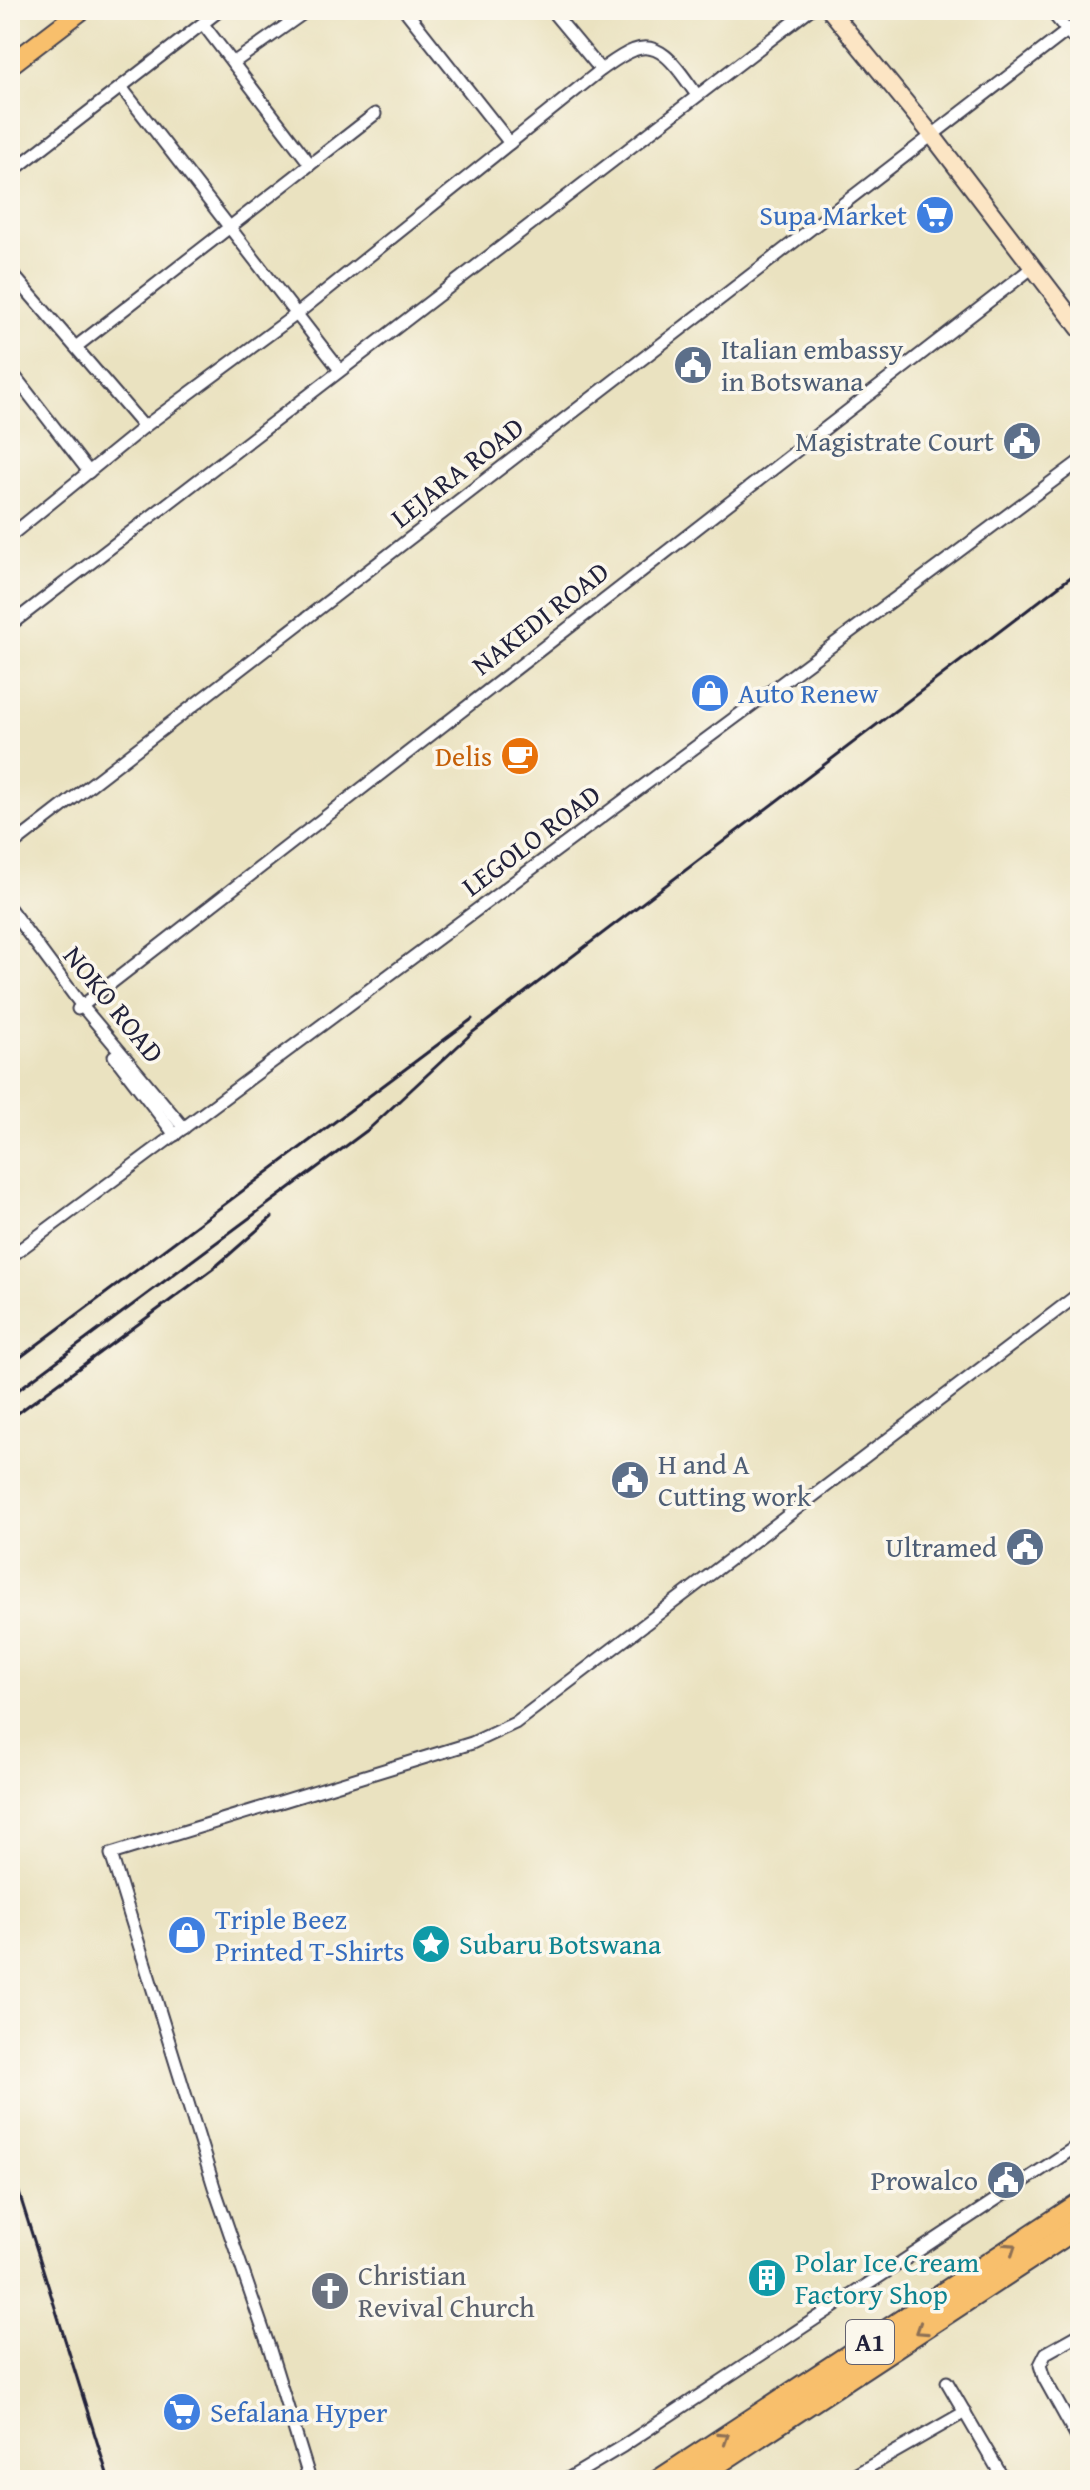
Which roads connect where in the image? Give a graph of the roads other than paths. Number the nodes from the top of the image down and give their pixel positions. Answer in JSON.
{"nodes":[{"id":1,"x":62,"y":10,"type":"edge"},
{"id":2,"x":82,"y":10,"type":"edge"},
{"id":3,"x":220,"y":10,"type":"edge"},
{"id":4,"x":308,"y":10,"type":"edge"},
{"id":5,"x":405,"y":10,"type":"edge"},
{"id":6,"x":551,"y":10,"type":"edge"},
{"id":7,"x":809,"y":10,"type":"edge"},
{"id":8,"x":830,"y":10,"type":"edge"},
{"id":9,"x":1050,"y":10,"type":"edge"},
{"id":10,"x":1080,"y":21,"type":"edge"},
{"id":11,"x":203,"y":24,"type":"junction"},
{"id":12,"x":1067,"y":31,"type":"junction"},
{"id":13,"x":1080,"y":46,"type":"edge"},
{"id":14,"x":10,"y":50,"type":"edge"},
{"id":15,"x":233,"y":63,"type":"junction"},
{"id":16,"x":10,"y":65,"type":"edge"},
{"id":17,"x":601,"y":70,"type":"junction"},
{"id":18,"x":121,"y":87,"type":"junction"},
{"id":19,"x":697,"y":95,"type":"junction"},
{"id":20,"x":375,"y":114,"type":"dead end"},
{"id":21,"x":932,"y":135,"type":"junction"},
{"id":22,"x":510,"y":143,"type":"junction"},
{"id":23,"x":310,"y":164,"type":"junction"},
{"id":24,"x":10,"y":173,"type":"edge"},
{"id":25,"x":228,"y":227,"type":"junction"},
{"id":26,"x":1033,"y":267,"type":"junction"},
{"id":27,"x":10,"y":271,"type":"edge"},
{"id":28,"x":298,"y":313,"type":"junction"},
{"id":29,"x":1080,"y":329,"type":"edge"},
{"id":30,"x":77,"y":346,"type":"junction"},
{"id":31,"x":10,"y":370,"type":"edge"},
{"id":32,"x":340,"y":370,"type":"junction"},
{"id":33,"x":144,"y":427,"type":"junction"},
{"id":34,"x":1080,"y":461,"type":"edge"},
{"id":35,"x":89,"y":472,"type":"junction"},
{"id":36,"x":10,"y":536,"type":"edge"},
{"id":37,"x":10,"y":625,"type":"edge"},
{"id":38,"x":10,"y":847,"type":"edge"},
{"id":39,"x":10,"y":909,"type":"edge"},
{"id":40,"x":10,"y":920,"type":"edge"},
{"id":41,"x":80,"y":1008,"type":"junction"},
{"id":42,"x":180,"y":1131,"type":"junction"},
{"id":43,"x":10,"y":1257,"type":"edge"},
{"id":44,"x":1080,"y":1293,"type":"edge"},
{"id":45,"x":1080,"y":2144,"type":"edge"},
{"id":46,"x":1080,"y":2203,"type":"edge"},
{"id":47,"x":1080,"y":2226,"type":"edge"},
{"id":48,"x":1080,"y":2334,"type":"edge"},
{"id":49,"x":947,"y":2382,"type":"dead end"},
{"id":50,"x":965,"y":2412,"type":"junction"},
{"id":51,"x":1080,"y":2443,"type":"edge"},
{"id":52,"x":866,"y":2469,"type":"junction"},
{"id":53,"x":310,"y":2480,"type":"edge"},
{"id":54,"x":566,"y":2480,"type":"edge"},
{"id":55,"x":659,"y":2480,"type":"edge"},
{"id":56,"x":693,"y":2480,"type":"edge"},
{"id":57,"x":846,"y":2480,"type":"edge"},
{"id":58,"x":872,"y":2480,"type":"edge"},
{"id":59,"x":1004,"y":2480,"type":"edge"}],
"edges":[{"from":1,"to":14,"type":"main road"},
{"from":2,"to":16,"type":"main road"},
{"from":3,"to":11,"type":"street"},
{"from":4,"to":15,"type":"street"},
{"from":5,"to":22,"type":"street"},
{"from":6,"to":17,"type":"street"},
{"from":7,"to":19,"type":"street"},
{"from":8,"to":21,"type":"main road"},
{"from":9,"to":12,"type":"street"},
{"from":10,"to":12,"type":"street","name":"LEJARA ROAD"},
{"from":11,"to":15,"type":"street"},
{"from":11,"to":18,"type":"street"},
{"from":12,"to":13,"type":"street"},
{"from":12,"to":21,"type":"street","name":"LEJARA ROAD"},
{"from":15,"to":23,"type":"street"},
{"from":17,"to":19,"type":"street"},
{"from":17,"to":22,"type":"street"},
{"from":18,"to":24,"type":"street"},
{"from":18,"to":25,"type":"street"},
{"from":19,"to":32,"type":"street"},
{"from":20,"to":23,"type":"street"},
{"from":21,"to":26,"type":"main road"},
{"from":21,"to":38,"type":"street","name":"LEJARA ROAD"},
{"from":22,"to":28,"type":"street"},
{"from":23,"to":25,"type":"street"},
{"from":25,"to":28,"type":"street"},
{"from":25,"to":30,"type":"street"},
{"from":26,"to":29,"type":"main road"},
{"from":26,"to":41,"type":"street","name":"NAKEDI ROAD"},
{"from":27,"to":30,"type":"street"},
{"from":28,"to":32,"type":"street"},
{"from":28,"to":33,"type":"street"},
{"from":30,"to":33,"type":"street"},
{"from":31,"to":35,"type":"street"},
{"from":32,"to":37,"type":"street"},
{"from":33,"to":35,"type":"street"},
{"from":34,"to":42,"type":"street","name":"LEGOLO ROAD"},
{"from":35,"to":36,"type":"street"},
{"from":39,"to":41,"type":"street","name":"NOKO ROAD"},
{"from":40,"to":41,"type":"street"},
{"from":41,"to":42,"type":"street","name":"NOKO ROAD"},
{"from":42,"to":43,"type":"street","name":"LEGOLO ROAD"},
{"from":44,"to":53,"type":"street"},
{"from":45,"to":54,"type":"street"},
{"from":55,"to":46,"type":"highway","number":"A1","one_way":true},
{"from":47,"to":56,"type":"highway","number":"A1","one_way":true},
{"from":48,"to":51,"type":"street"},
{"from":49,"to":50,"type":"street"},
{"from":50,"to":52,"type":"street"},
{"from":50,"to":59,"type":"street"},
{"from":52,"to":57,"type":"street"},
{"from":52,"to":58,"type":"street"}]}
